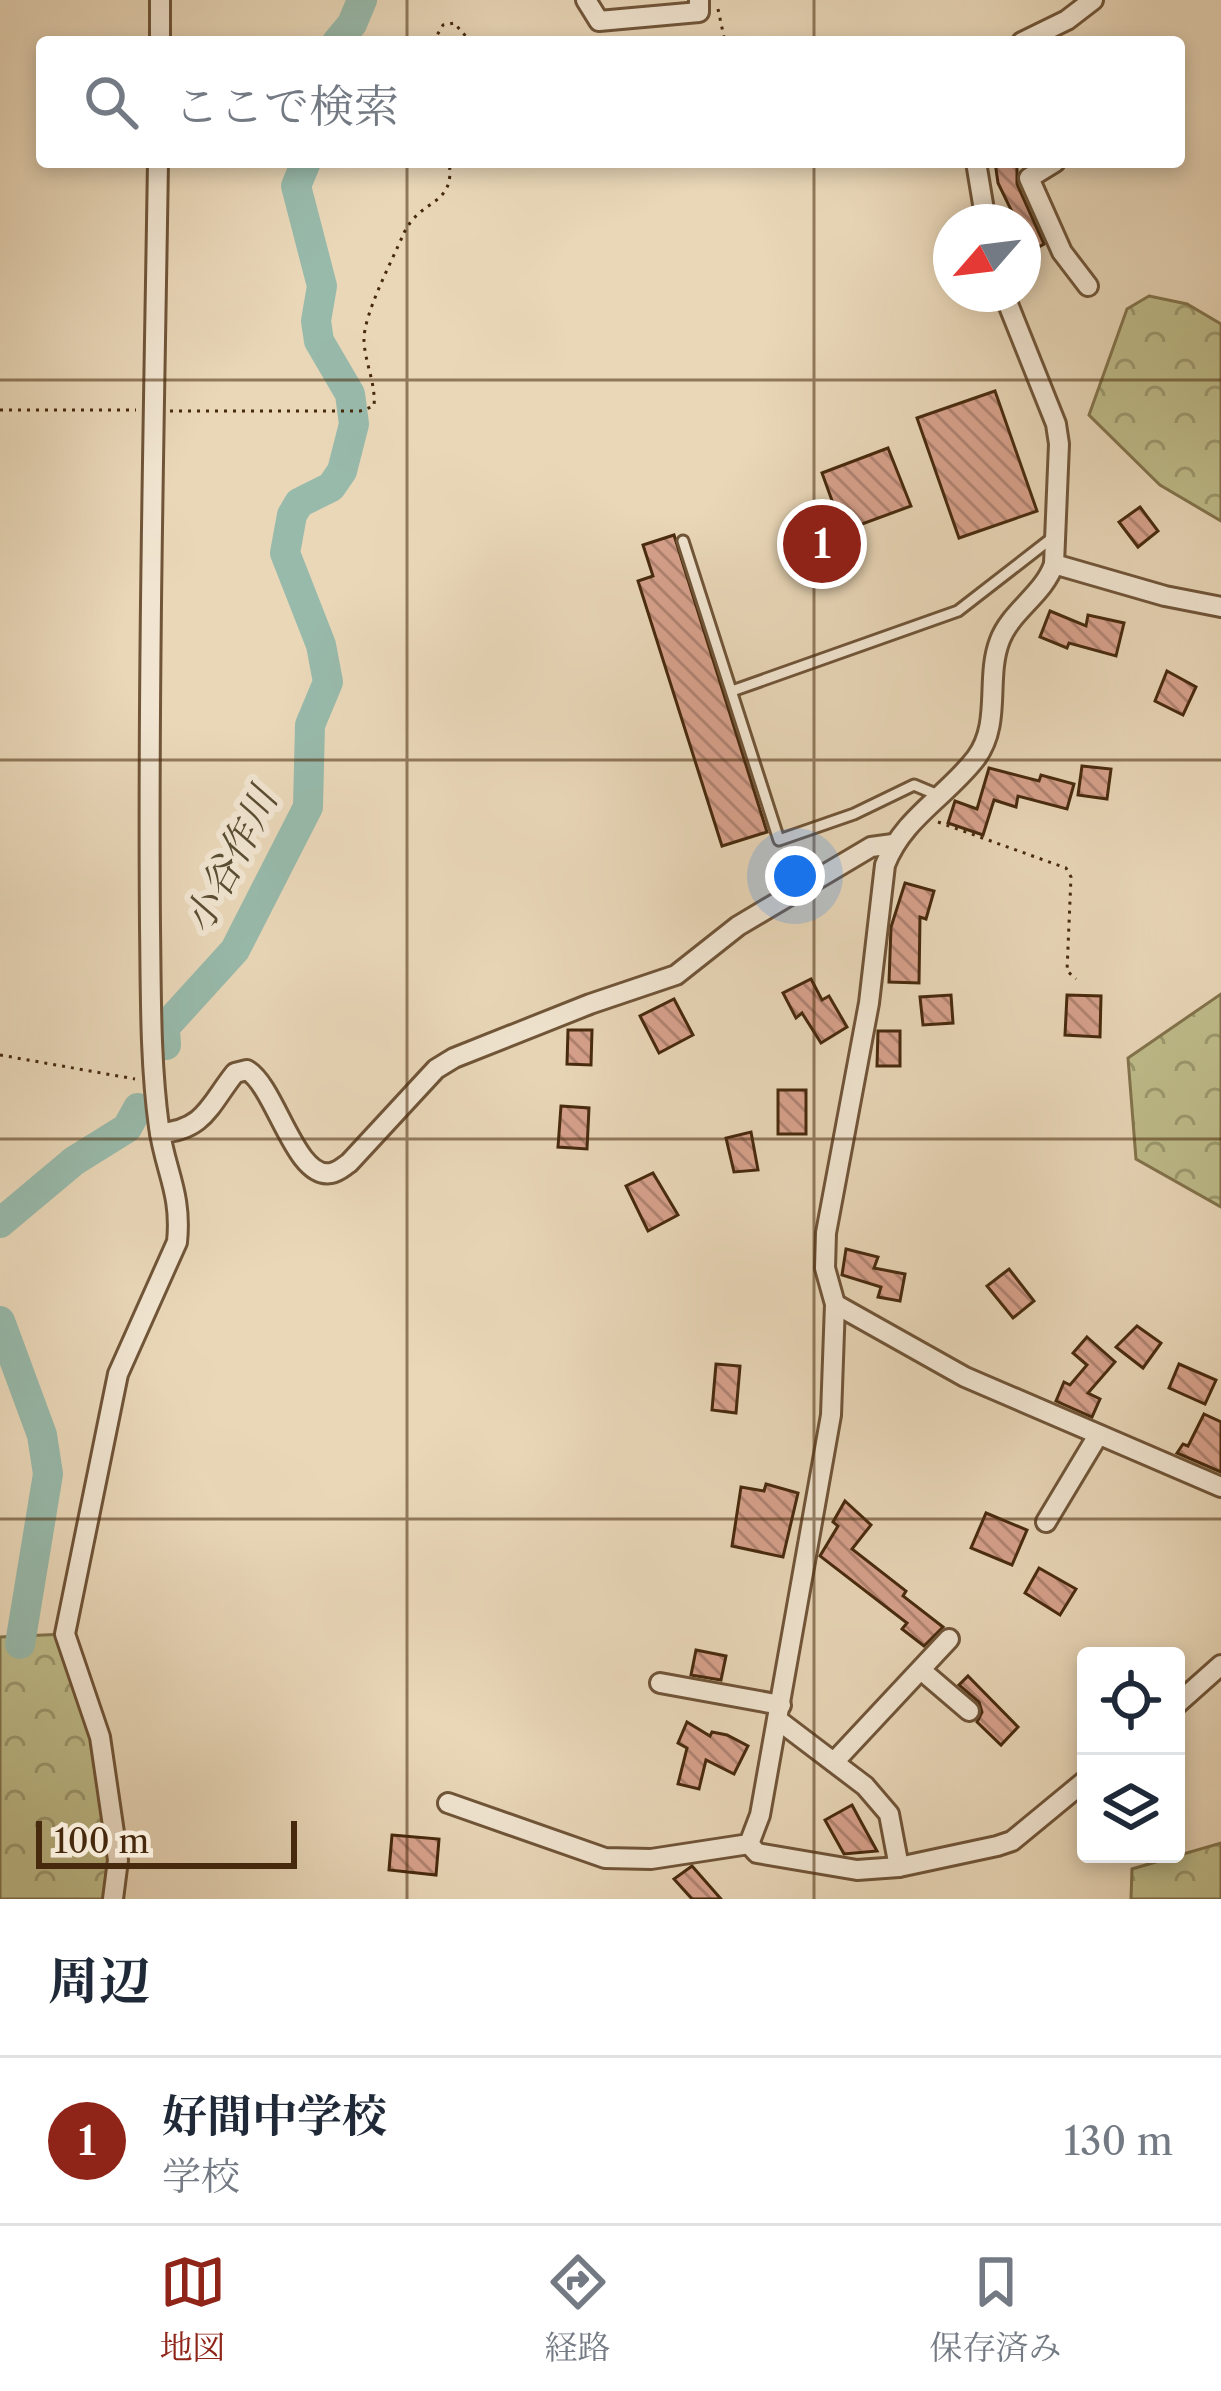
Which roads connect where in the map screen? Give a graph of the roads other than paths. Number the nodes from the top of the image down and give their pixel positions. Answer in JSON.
{"nodes":[{"id":1,"x":160,"y":0,"type":"edge"},
{"id":2,"x":586,"y":0,"type":"edge"},
{"id":3,"x":699,"y":0,"type":"edge"},
{"id":4,"x":1093,"y":0,"type":"edge"},
{"id":5,"x":1050,"y":35,"type":"edge"},
{"id":6,"x":160,"y":36,"type":"edge"},
{"id":7,"x":158,"y":168,"type":"edge"},
{"id":8,"x":977,"y":168,"type":"edge"},
{"id":9,"x":1045,"y":168,"type":"edge"},
{"id":10,"x":983,"y":204,"type":"edge"},
{"id":11,"x":1088,"y":286,"type":"dead end"},
{"id":12,"x":1011,"y":312,"type":"edge"},
{"id":13,"x":1056,"y":535,"type":"junction"},
{"id":14,"x":683,"y":541,"type":"dead end"},
{"id":15,"x":1054,"y":564,"type":"junction"},
{"id":16,"x":1221,"y":607,"type":"edge"},
{"id":17,"x":732,"y":692,"type":"junction"},
{"id":18,"x":938,"y":795,"type":"junction"},
{"id":19,"x":893,"y":844,"type":"junction"},
{"id":20,"x":160,"y":1132,"type":"junction"},
{"id":21,"x":835,"y":1304,"type":"junction"},
{"id":22,"x":1097,"y":1436,"type":"junction"},
{"id":23,"x":1221,"y":1487,"type":"edge"},
{"id":24,"x":1046,"y":1522,"type":"dead end"},
{"id":25,"x":949,"y":1639,"type":"dead end"},
{"id":26,"x":1221,"y":1665,"type":"edge"},
{"id":27,"x":921,"y":1670,"type":"junction"},
{"id":28,"x":660,"y":1683,"type":"dead end"},
{"id":29,"x":1185,"y":1697,"type":"edge"},
{"id":30,"x":969,"y":1711,"type":"dead end"},
{"id":31,"x":779,"y":1713,"type":"junction"},
{"id":32,"x":834,"y":1762,"type":"junction"},
{"id":33,"x":1077,"y":1787,"type":"edge"},
{"id":34,"x":448,"y":1803,"type":"dead end"},
{"id":35,"x":748,"y":1844,"type":"junction"},
{"id":36,"x":899,"y":1867,"type":"junction"},
{"id":37,"x":113,"y":1899,"type":"edge"}],
"edges":[{"from":1,"to":6,"type":"street"},
{"from":2,"to":3,"type":"street"},
{"from":4,"to":5,"type":"street"},
{"from":7,"to":20,"type":"street"},
{"from":8,"to":10,"type":"street"},
{"from":9,"to":11,"type":"street"},
{"from":12,"to":13,"type":"street"},
{"from":13,"to":15,"type":"street"},
{"from":13,"to":17,"type":"lane"},
{"from":14,"to":17,"type":"lane"},
{"from":15,"to":16,"type":"street"},
{"from":15,"to":18,"type":"street"},
{"from":17,"to":18,"type":"lane"},
{"from":18,"to":19,"type":"street"},
{"from":19,"to":20,"type":"street"},
{"from":19,"to":21,"type":"street"},
{"from":20,"to":37,"type":"street"},
{"from":21,"to":22,"type":"street"},
{"from":21,"to":31,"type":"street"},
{"from":22,"to":23,"type":"street"},
{"from":22,"to":24,"type":"street"},
{"from":25,"to":27,"type":"street"},
{"from":26,"to":29,"type":"street"},
{"from":27,"to":30,"type":"street"},
{"from":27,"to":32,"type":"street"},
{"from":28,"to":31,"type":"street"},
{"from":31,"to":32,"type":"street"},
{"from":31,"to":35,"type":"street"},
{"from":32,"to":36,"type":"street"},
{"from":33,"to":36,"type":"street"},
{"from":34,"to":35,"type":"street"},
{"from":35,"to":36,"type":"street"}]}
